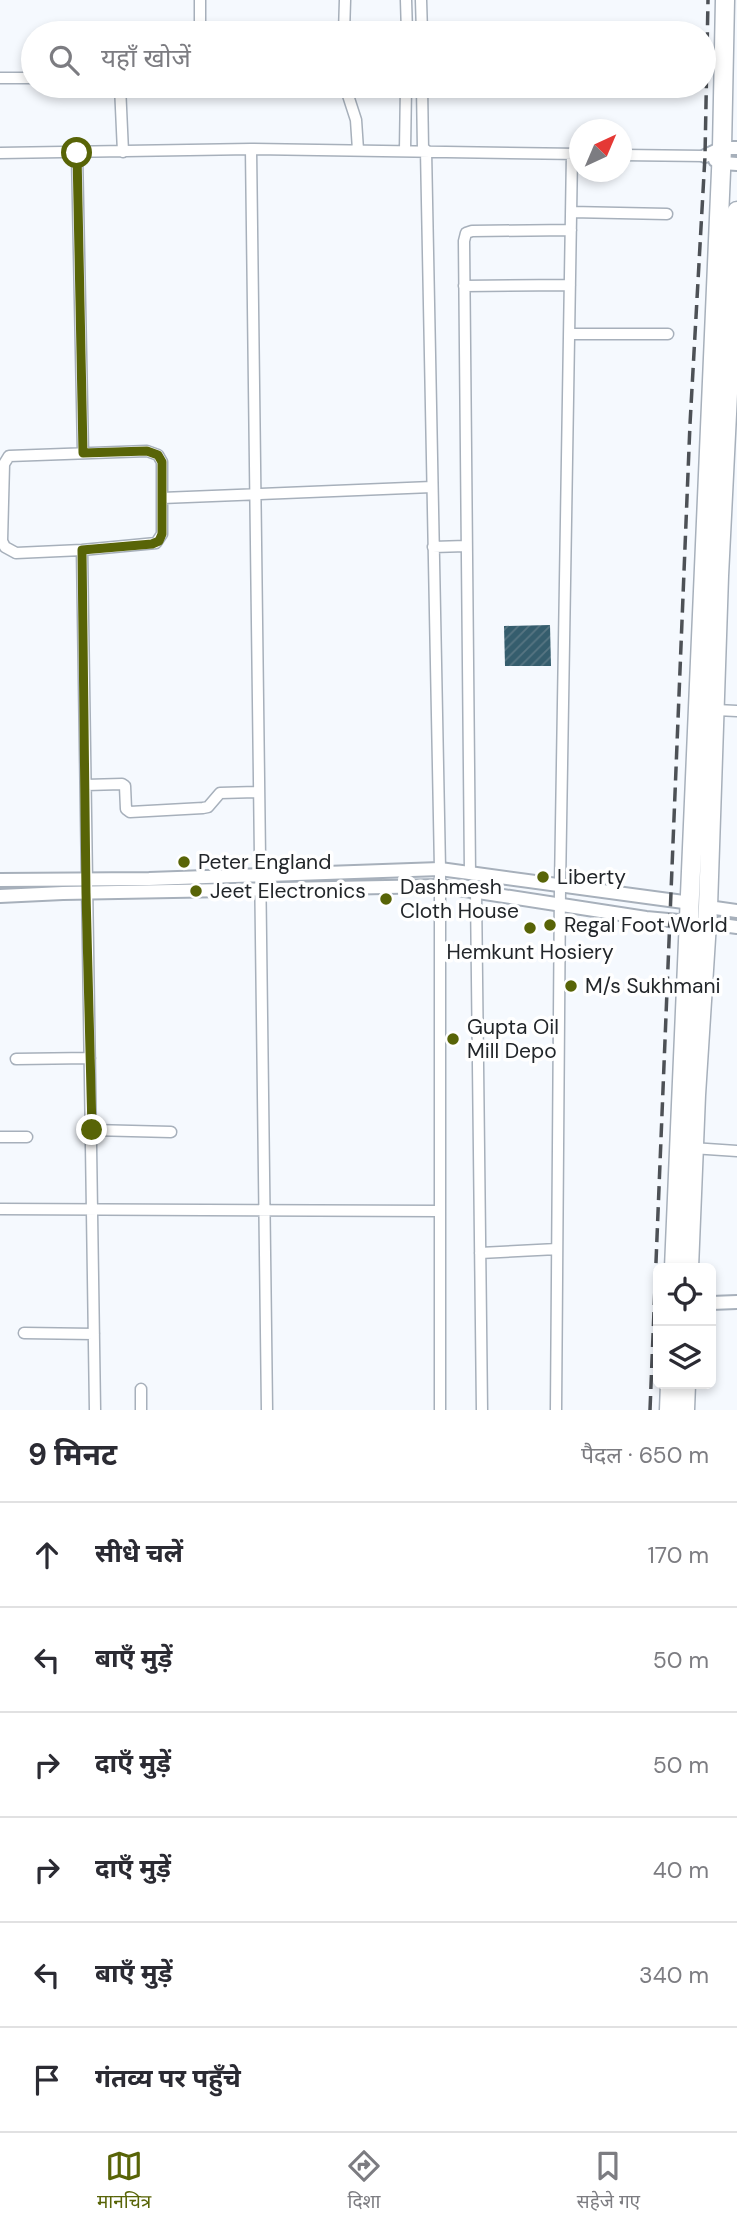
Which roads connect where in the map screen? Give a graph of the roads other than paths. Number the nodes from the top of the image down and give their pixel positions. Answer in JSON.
{"nodes":[{"id":1,"x":200,"y":0,"type":"edge"},
{"id":2,"x":345,"y":0,"type":"edge"},
{"id":3,"x":406,"y":0,"type":"edge"},
{"id":4,"x":421,"y":0,"type":"edge"},
{"id":5,"x":725,"y":0,"type":"edge"},
{"id":6,"x":200,"y":21,"type":"edge"},
{"id":7,"x":345,"y":21,"type":"edge"},
{"id":8,"x":407,"y":21,"type":"edge"},
{"id":9,"x":422,"y":21,"type":"edge"},
{"id":10,"x":0,"y":78,"type":"edge"},
{"id":11,"x":21,"y":78,"type":"edge"},
{"id":12,"x":121,"y":98,"type":"edge"},
{"id":13,"x":349,"y":98,"type":"edge"},
{"id":14,"x":406,"y":98,"type":"edge"},
{"id":15,"x":422,"y":98,"type":"edge"},
{"id":16,"x":251,"y":149,"type":"junction"},
{"id":17,"x":358,"y":150,"type":"junction"},
{"id":18,"x":405,"y":150,"type":"junction"},
{"id":19,"x":424,"y":150,"type":"junction"},
{"id":20,"x":123,"y":152,"type":"junction"},
{"id":21,"x":0,"y":153,"type":"edge"},
{"id":22,"x":77,"y":153,"type":"junction"},
{"id":23,"x":569,"y":154,"type":"edge"},
{"id":24,"x":632,"y":155,"type":"edge"},
{"id":25,"x":724,"y":156,"type":"edge"},
{"id":26,"x":574,"y":182,"type":"edge"},
{"id":27,"x":571,"y":212,"type":"junction"},
{"id":28,"x":737,"y":213,"type":"edge"},
{"id":29,"x":667,"y":214,"type":"dead end"},
{"id":30,"x":571,"y":230,"type":"junction"},
{"id":31,"x":570,"y":285,"type":"junction"},
{"id":32,"x":464,"y":286,"type":"junction"},
{"id":33,"x":569,"y":334,"type":"junction"},
{"id":34,"x":668,"y":334,"type":"dead end"},
{"id":35,"x":83,"y":453,"type":"junction"},
{"id":36,"x":432,"y":487,"type":"junction"},
{"id":37,"x":254,"y":494,"type":"junction"},
{"id":38,"x":162,"y":498,"type":"junction"},
{"id":39,"x":713,"y":545,"type":"junction"},
{"id":40,"x":466,"y":546,"type":"junction"},
{"id":41,"x":433,"y":547,"type":"junction"},
{"id":42,"x":82,"y":550,"type":"junction"},
{"id":43,"x":716,"y":710,"type":"junction"},
{"id":44,"x":737,"y":711,"type":"edge"},
{"id":45,"x":86,"y":785,"type":"junction"},
{"id":46,"x":259,"y":792,"type":"junction"},
{"id":47,"x":440,"y":869,"type":"junction"},
{"id":48,"x":470,"y":874,"type":"junction"},
{"id":49,"x":86,"y":878,"type":"junction"},
{"id":50,"x":0,"y":880,"type":"edge"},
{"id":51,"x":260,"y":882,"type":"junction"},
{"id":52,"x":439,"y":886,"type":"junction"},
{"id":53,"x":560,"y":887,"type":"junction"},
{"id":54,"x":476,"y":892,"type":"junction"},
{"id":55,"x":86,"y":893,"type":"junction"},
{"id":56,"x":0,"y":896,"type":"edge"},
{"id":57,"x":560,"y":905,"type":"junction"},
{"id":58,"x":737,"y":911,"type":"edge"},
{"id":59,"x":699,"y":914,"type":"junction"},
{"id":60,"x":737,"y":927,"type":"edge"},
{"id":61,"x":90,"y":1058,"type":"junction"},
{"id":62,"x":16,"y":1059,"type":"dead end"},
{"id":63,"x":92,"y":1130,"type":"junction"},
{"id":64,"x":172,"y":1132,"type":"dead end"},
{"id":65,"x":0,"y":1137,"type":"edge"},
{"id":66,"x":27,"y":1137,"type":"dead end"},
{"id":67,"x":687,"y":1147,"type":"junction"},
{"id":68,"x":737,"y":1151,"type":"edge"},
{"id":69,"x":92,"y":1208,"type":"junction"},
{"id":70,"x":0,"y":1209,"type":"edge"},
{"id":71,"x":265,"y":1211,"type":"junction"},
{"id":72,"x":440,"y":1211,"type":"junction"},
{"id":73,"x":557,"y":1249,"type":"junction"},
{"id":74,"x":480,"y":1253,"type":"junction"},
{"id":75,"x":675,"y":1263,"type":"edge"},
{"id":76,"x":689,"y":1263,"type":"edge"},
{"id":77,"x":737,"y":1302,"type":"edge"},
{"id":78,"x":716,"y":1303,"type":"edge"},
{"id":79,"x":24,"y":1333,"type":"dead end"},
{"id":80,"x":94,"y":1334,"type":"junction"},
{"id":81,"x":141,"y":1389,"type":"dead end"},
{"id":82,"x":670,"y":1389,"type":"edge"},
{"id":83,"x":685,"y":1389,"type":"edge"},
{"id":84,"x":95,"y":1410,"type":"edge"},
{"id":85,"x":141,"y":1410,"type":"edge"},
{"id":86,"x":267,"y":1410,"type":"edge"},
{"id":87,"x":440,"y":1410,"type":"edge"},
{"id":88,"x":482,"y":1410,"type":"edge"},
{"id":89,"x":556,"y":1410,"type":"edge"},
{"id":90,"x":670,"y":1410,"type":"edge"},
{"id":91,"x":685,"y":1410,"type":"edge"}],
"edges":[{"from":1,"to":6,"type":"street"},
{"from":2,"to":7,"type":"street"},
{"from":3,"to":8,"type":"street"},
{"from":4,"to":9,"type":"street"},
{"from":5,"to":25,"type":"highway"},
{"from":10,"to":11,"type":"street"},
{"from":12,"to":20,"type":"street"},
{"from":13,"to":17,"type":"street"},
{"from":14,"to":18,"type":"street"},
{"from":15,"to":19,"type":"street"},
{"from":16,"to":17,"type":"street"},
{"from":16,"to":20,"type":"street"},
{"from":16,"to":37,"type":"street"},
{"from":17,"to":18,"type":"street"},
{"from":18,"to":19,"type":"street"},
{"from":19,"to":23,"type":"street"},
{"from":19,"to":36,"type":"street"},
{"from":20,"to":22,"type":"street"},
{"from":21,"to":22,"type":"street"},
{"from":22,"to":35,"type":"street"},
{"from":24,"to":25,"type":"street"},
{"from":25,"to":39,"type":"highway"},
{"from":26,"to":27,"type":"street"},
{"from":27,"to":29,"type":"street"},
{"from":27,"to":30,"type":"street"},
{"from":28,"to":39,"type":"highway"},
{"from":30,"to":31,"type":"street"},
{"from":30,"to":32,"type":"street"},
{"from":31,"to":32,"type":"street"},
{"from":31,"to":33,"type":"street"},
{"from":32,"to":40,"type":"street"},
{"from":33,"to":34,"type":"street"},
{"from":33,"to":53,"type":"street"},
{"from":35,"to":38,"type":"street"},
{"from":35,"to":42,"type":"street"},
{"from":36,"to":37,"type":"street"},
{"from":36,"to":41,"type":"street"},
{"from":37,"to":38,"type":"street"},
{"from":37,"to":46,"type":"street"},
{"from":38,"to":42,"type":"street"},
{"from":39,"to":43,"type":"highway"},
{"from":39,"to":59,"type":"highway"},
{"from":40,"to":41,"type":"street"},
{"from":40,"to":48,"type":"street"},
{"from":41,"to":47,"type":"street"},
{"from":42,"to":45,"type":"street"},
{"from":43,"to":44,"type":"street"},
{"from":43,"to":59,"type":"highway"},
{"from":45,"to":46,"type":"street"},
{"from":45,"to":49,"type":"street"},
{"from":46,"to":51,"type":"street"},
{"from":47,"to":48,"type":"street"},
{"from":47,"to":51,"type":"street"},
{"from":47,"to":52,"type":"street"},
{"from":48,"to":53,"type":"street"},
{"from":49,"to":50,"type":"street"},
{"from":49,"to":51,"type":"street"},
{"from":49,"to":55,"type":"street"},
{"from":51,"to":52,"type":"street"},
{"from":51,"to":55,"type":"street"},
{"from":51,"to":71,"type":"street"},
{"from":52,"to":54,"type":"street"},
{"from":52,"to":72,"type":"street"},
{"from":53,"to":57,"type":"street"},
{"from":53,"to":59,"type":"street"},
{"from":54,"to":57,"type":"street"},
{"from":54,"to":74,"type":"street"},
{"from":55,"to":56,"type":"street"},
{"from":55,"to":61,"type":"street"},
{"from":57,"to":59,"type":"street"},
{"from":57,"to":73,"type":"street"},
{"from":58,"to":59,"type":"street"},
{"from":59,"to":60,"type":"street"},
{"from":59,"to":67,"type":"highway"},
{"from":61,"to":62,"type":"street"},
{"from":61,"to":63,"type":"street"},
{"from":63,"to":64,"type":"street"},
{"from":63,"to":69,"type":"street"},
{"from":65,"to":66,"type":"street"},
{"from":67,"to":68,"type":"street"},
{"from":67,"to":75,"type":"highway"},
{"from":67,"to":76,"type":"highway"},
{"from":69,"to":70,"type":"street"},
{"from":69,"to":71,"type":"street"},
{"from":69,"to":80,"type":"street"},
{"from":71,"to":72,"type":"street"},
{"from":71,"to":86,"type":"street"},
{"from":72,"to":87,"type":"street"},
{"from":73,"to":74,"type":"street"},
{"from":73,"to":89,"type":"street"},
{"from":74,"to":88,"type":"street"},
{"from":77,"to":78,"type":"street"},
{"from":79,"to":80,"type":"street"},
{"from":80,"to":84,"type":"street"},
{"from":81,"to":85,"type":"street"},
{"from":82,"to":90,"type":"highway"},
{"from":83,"to":91,"type":"highway"}]}
